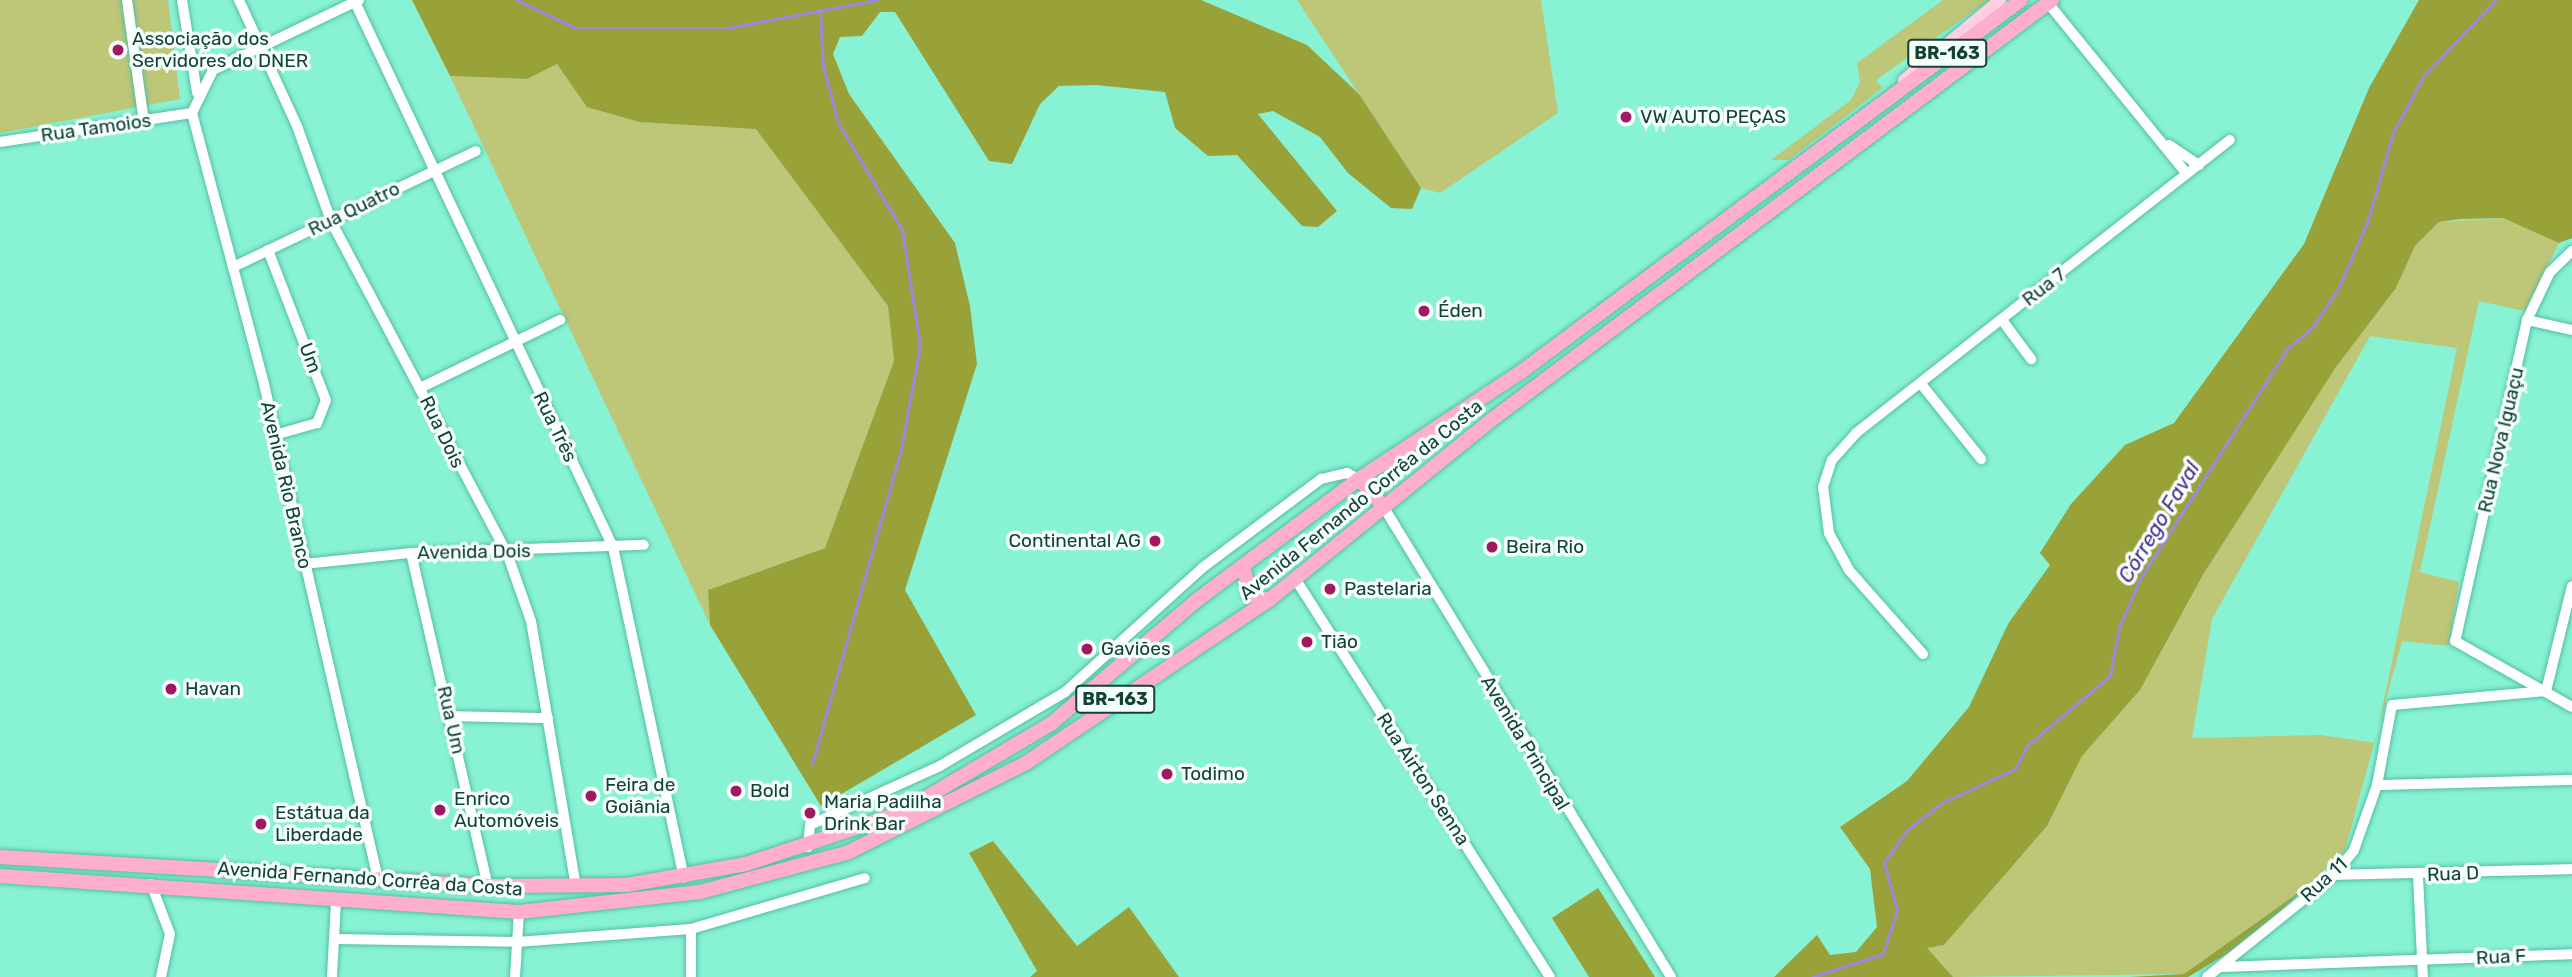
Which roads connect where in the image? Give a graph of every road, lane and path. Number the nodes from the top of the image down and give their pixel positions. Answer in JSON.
{"nodes":[{"id":1,"x":127,"y":0,"type":"edge"},
{"id":2,"x":182,"y":0,"type":"edge"},
{"id":3,"x":239,"y":0,"type":"edge"},
{"id":4,"x":2000,"y":0,"type":"edge"},
{"id":5,"x":2021,"y":0,"type":"edge"},
{"id":6,"x":356,"y":1,"type":"edge"},
{"id":7,"x":2050,"y":1,"type":"edge"},
{"id":8,"x":261,"y":44,"type":"junction"},
{"id":9,"x":197,"y":93,"type":"junction"},
{"id":10,"x":1873,"y":108,"type":"junction"},
{"id":11,"x":192,"y":113,"type":"junction"},
{"id":12,"x":144,"y":122,"type":"junction"},
{"id":13,"x":2230,"y":140,"type":"dead end"},
{"id":14,"x":0,"y":142,"type":"edge"},
{"id":15,"x":2169,"y":145,"type":"junction"},
{"id":16,"x":475,"y":150,"type":"dead end"},
{"id":17,"x":2199,"y":165,"type":"junction"},
{"id":18,"x":433,"y":171,"type":"junction"},
{"id":19,"x":2187,"y":174,"type":"junction"},
{"id":20,"x":331,"y":220,"type":"junction"},
{"id":21,"x":268,"y":250,"type":"junction"},
{"id":22,"x":2572,"y":251,"type":"edge"},
{"id":23,"x":233,"y":267,"type":"junction"},
{"id":24,"x":560,"y":320,"type":"dead end"},
{"id":25,"x":2002,"y":320,"type":"junction"},
{"id":26,"x":2527,"y":320,"type":"junction"},
{"id":27,"x":2572,"y":330,"type":"edge"},
{"id":28,"x":514,"y":343,"type":"junction"},
{"id":29,"x":2031,"y":359,"type":"dead end"},
{"id":30,"x":1922,"y":385,"type":"junction"},
{"id":31,"x":421,"y":387,"type":"junction"},
{"id":32,"x":275,"y":435,"type":"junction"},
{"id":33,"x":1980,"y":459,"type":"dead end"},
{"id":34,"x":1359,"y":478,"type":"junction"},
{"id":35,"x":1384,"y":506,"type":"junction"},
{"id":36,"x":644,"y":545,"type":"dead end"},
{"id":37,"x":613,"y":547,"type":"junction"},
{"id":38,"x":411,"y":553,"type":"junction"},
{"id":39,"x":507,"y":553,"type":"junction"},
{"id":40,"x":304,"y":564,"type":"junction"},
{"id":41,"x":1243,"y":566,"type":"junction"},
{"id":42,"x":1296,"y":580,"type":"junction"},
{"id":43,"x":2572,"y":586,"type":"edge"},
{"id":44,"x":1269,"y":600,"type":"junction"},
{"id":45,"x":1136,"y":626,"type":"junction"},
{"id":46,"x":1149,"y":641,"type":"junction"},
{"id":47,"x":1923,"y":653,"type":"dead end"},
{"id":48,"x":2546,"y":691,"type":"junction"},
{"id":49,"x":2572,"y":707,"type":"edge"},
{"id":50,"x":450,"y":716,"type":"junction"},
{"id":51,"x":548,"y":718,"type":"junction"},
{"id":52,"x":2572,"y":780,"type":"edge"},
{"id":53,"x":2377,"y":785,"type":"junction"},
{"id":54,"x":808,"y":847,"type":"junction"},
{"id":55,"x":0,"y":858,"type":"edge"},
{"id":56,"x":2572,"y":869,"type":"edge"},
{"id":57,"x":2334,"y":875,"type":"junction"},
{"id":58,"x":0,"y":876,"type":"edge"},
{"id":59,"x":2418,"y":876,"type":"junction"},
{"id":60,"x":684,"y":877,"type":"junction"},
{"id":61,"x":865,"y":878,"type":"dead end"},
{"id":62,"x":378,"y":879,"type":"junction"},
{"id":63,"x":150,"y":882,"type":"junction"},
{"id":64,"x":488,"y":886,"type":"junction"},
{"id":65,"x":576,"y":886,"type":"junction"},
{"id":66,"x":336,"y":900,"type":"junction"},
{"id":67,"x":519,"y":912,"type":"junction"},
{"id":68,"x":691,"y":929,"type":"junction"},
{"id":69,"x":334,"y":939,"type":"junction"},
{"id":70,"x":517,"y":942,"type":"junction"},
{"id":71,"x":2572,"y":954,"type":"edge"},
{"id":72,"x":2422,"y":961,"type":"junction"},
{"id":73,"x":2219,"y":967,"type":"junction"},
{"id":74,"x":161,"y":977,"type":"edge"},
{"id":75,"x":332,"y":977,"type":"edge"},
{"id":76,"x":515,"y":977,"type":"edge"},
{"id":77,"x":691,"y":977,"type":"edge"},
{"id":78,"x":1550,"y":977,"type":"edge"},
{"id":79,"x":1671,"y":977,"type":"edge"},
{"id":80,"x":2207,"y":977,"type":"edge"},
{"id":81,"x":2423,"y":977,"type":"edge"}],
"edges":[{"from":1,"to":12,"type":"street"},
{"from":2,"to":9,"type":"street"},
{"from":3,"to":8,"type":"street","name":"Rua Dois"},
{"from":4,"to":10,"type":"main road","name":"Avenida Fernando Corrêa da Costa","number":"BR-163"},
{"from":5,"to":10,"type":"highway","name":"Avenida Fernando Corrêa da Costa","number":"BR-163"},
{"from":6,"to":8,"type":"street"},
{"from":6,"to":18,"type":"street","name":"Rua Três"},
{"from":7,"to":15,"type":"street"},
{"from":7,"to":35,"type":"highway","name":"Avenida Fernando Corrêa da Costa","number":"BR-163"},
{"from":8,"to":9,"type":"street"},
{"from":8,"to":20,"type":"street","name":"Rua Dois"},
{"from":9,"to":11,"type":"street","name":"Avenida Rio Branco"},
{"from":10,"to":34,"type":"highway","name":"Avenida Fernando Corrêa da Costa","number":"BR-163"},
{"from":11,"to":12,"type":"street","name":"Rua Tamoios"},
{"from":11,"to":23,"type":"street","name":"Avenida Rio Branco"},
{"from":12,"to":14,"type":"street","name":"Rua Tamoios"},
{"from":13,"to":17,"type":"street","name":"Rua 7"},
{"from":15,"to":17,"type":"street"},
{"from":15,"to":19,"type":"street"},
{"from":16,"to":18,"type":"street","name":"Rua Quatro"},
{"from":17,"to":19,"type":"street","name":"Rua 7"},
{"from":18,"to":20,"type":"street","name":"Rua Quatro"},
{"from":18,"to":28,"type":"street","name":"Rua Três"},
{"from":19,"to":25,"type":"street","name":"Rua 7"},
{"from":20,"to":21,"type":"street","name":"Rua Quatro"},
{"from":20,"to":31,"type":"street","name":"Rua Dois"},
{"from":21,"to":23,"type":"street","name":"Rua Quatro"},
{"from":21,"to":32,"type":"street","name":"Um"},
{"from":22,"to":26,"type":"street","name":"Rua Nova Iguaçu"},
{"from":23,"to":32,"type":"street","name":"Avenida Rio Branco"},
{"from":24,"to":28,"type":"street"},
{"from":25,"to":29,"type":"street"},
{"from":25,"to":30,"type":"street","name":"Rua 7"},
{"from":26,"to":27,"type":"street"},
{"from":26,"to":48,"type":"street","name":"Rua Nova Iguaçu"},
{"from":28,"to":31,"type":"street"},
{"from":28,"to":37,"type":"street","name":"Rua Três"},
{"from":30,"to":33,"type":"street"},
{"from":30,"to":47,"type":"street","name":"Rua 7"},
{"from":31,"to":39,"type":"street","name":"Rua Dois"},
{"from":32,"to":40,"type":"street","name":"Avenida Rio Branco"},
{"from":34,"to":35,"type":"highway"},
{"from":34,"to":41,"type":"highway","name":"Avenida Fernando Corrêa da Costa","number":"BR-163"},
{"from":34,"to":45,"type":"street"},
{"from":35,"to":42,"type":"highway","name":"Avenida Fernando Corrêa da Costa","number":"BR-163"},
{"from":35,"to":79,"type":"street","name":"Avenida Principal"},
{"from":36,"to":37,"type":"street","name":"Avenida Dois"},
{"from":37,"to":39,"type":"street","name":"Avenida Dois"},
{"from":37,"to":60,"type":"street","name":"Rua Três"},
{"from":38,"to":39,"type":"street","name":"Avenida Dois"},
{"from":38,"to":40,"type":"street","name":"Avenida Dois"},
{"from":38,"to":50,"type":"street","name":"Rua Um"},
{"from":39,"to":51,"type":"street","name":"Rua Dois"},
{"from":40,"to":62,"type":"street","name":"Avenida Rio Branco"},
{"from":41,"to":44,"type":"highway"},
{"from":41,"to":46,"type":"highway","name":"Avenida Fernando Corrêa da Costa","number":"BR-163"},
{"from":42,"to":44,"type":"highway","name":"Avenida Fernando Corrêa da Costa","number":"BR-163"},
{"from":42,"to":78,"type":"street","name":"Rua Airton Senna"},
{"from":43,"to":48,"type":"street"},
{"from":44,"to":67,"type":"highway","name":"Avenida Fernando Corrêa da Costa","number":"BR-163"},
{"from":45,"to":46,"type":"street"},
{"from":45,"to":54,"type":"street"},
{"from":46,"to":54,"type":"highway","name":"Avenida Fernando Corrêa da Costa","number":"BR-163"},
{"from":48,"to":49,"type":"street"},
{"from":48,"to":53,"type":"street","name":"Rua 11"},
{"from":50,"to":51,"type":"street"},
{"from":50,"to":64,"type":"street","name":"Rua Um"},
{"from":51,"to":65,"type":"street","name":"Rua Dois"},
{"from":52,"to":53,"type":"street"},
{"from":53,"to":57,"type":"street","name":"Rua 11"},
{"from":54,"to":60,"type":"highway","name":"Avenida Fernando Corrêa da Costa","number":"BR-163"},
{"from":55,"to":62,"type":"highway","name":"Avenida Fernando Corrêa da Costa","number":"BR-163"},
{"from":56,"to":59,"type":"street","name":"Rua D"},
{"from":57,"to":59,"type":"street","name":"Rua D"},
{"from":57,"to":73,"type":"street","name":"Rua 11"},
{"from":58,"to":63,"type":"highway","name":"Avenida Fernando Corrêa da Costa","number":"BR-163"},
{"from":59,"to":72,"type":"street"},
{"from":60,"to":65,"type":"highway","name":"Avenida Fernando Corrêa da Costa","number":"BR-163"},
{"from":61,"to":68,"type":"street"},
{"from":62,"to":64,"type":"highway","name":"Avenida Fernando Corrêa da Costa","number":"BR-163"},
{"from":63,"to":66,"type":"highway","name":"Avenida Fernando Corrêa da Costa","number":"BR-163"},
{"from":63,"to":74,"type":"street"},
{"from":64,"to":65,"type":"highway","name":"Avenida Fernando Corrêa da Costa","number":"BR-163"},
{"from":66,"to":67,"type":"highway","name":"Avenida Fernando Corrêa da Costa","number":"BR-163"},
{"from":66,"to":69,"type":"street"},
{"from":67,"to":70,"type":"street"},
{"from":68,"to":70,"type":"street"},
{"from":68,"to":77,"type":"street"},
{"from":69,"to":70,"type":"street"},
{"from":69,"to":75,"type":"street"},
{"from":70,"to":76,"type":"street"},
{"from":71,"to":72,"type":"street","name":"Rua F"},
{"from":72,"to":73,"type":"street","name":"Rua F"},
{"from":72,"to":81,"type":"street"},
{"from":73,"to":80,"type":"street","name":"Rua 11"}]}
